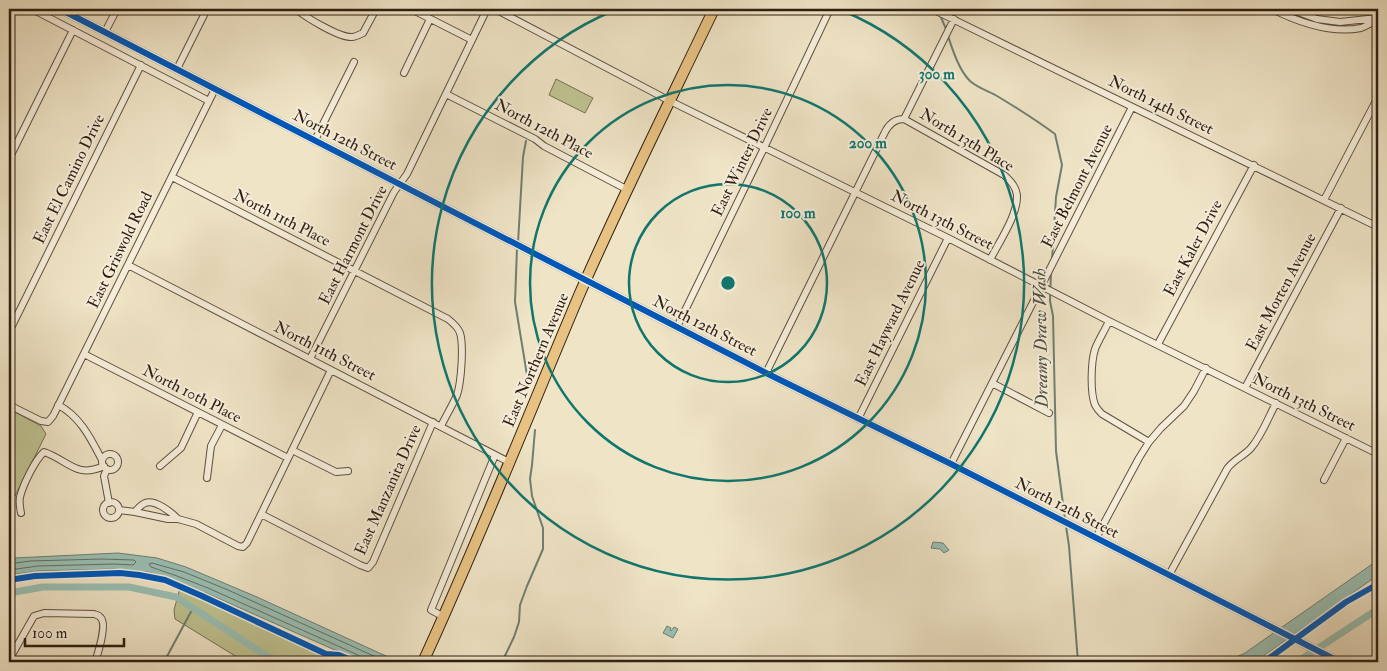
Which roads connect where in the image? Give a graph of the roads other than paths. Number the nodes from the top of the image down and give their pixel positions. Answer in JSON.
{"nodes":[{"id":1,"x":32,"y":9,"type":"edge"},
{"id":2,"x":60,"y":9,"type":"edge"},
{"id":3,"x":117,"y":9,"type":"edge"},
{"id":4,"x":208,"y":9,"type":"edge"},
{"id":5,"x":297,"y":9,"type":"edge"},
{"id":6,"x":376,"y":9,"type":"edge"},
{"id":7,"x":411,"y":9,"type":"edge"},
{"id":8,"x":487,"y":9,"type":"edge"},
{"id":9,"x":495,"y":9,"type":"edge"},
{"id":10,"x":714,"y":9,"type":"edge"},
{"id":11,"x":830,"y":9,"type":"edge"},
{"id":12,"x":932,"y":9,"type":"edge"},
{"id":13,"x":1272,"y":9,"type":"edge"},
{"id":14,"x":1290,"y":9,"type":"edge"},
{"id":15,"x":430,"y":19,"type":"junction"},
{"id":16,"x":954,"y":20,"type":"junction"},
{"id":17,"x":73,"y":30,"type":"junction"},
{"id":18,"x":105,"y":32,"type":"junction"},
{"id":19,"x":472,"y":40,"type":"junction"},
{"id":20,"x":354,"y":62,"type":"dead end"},
{"id":21,"x":141,"y":65,"type":"junction"},
{"id":22,"x":177,"y":69,"type":"junction"},
{"id":23,"x":404,"y":73,"type":"dead end"},
{"id":24,"x":215,"y":89,"type":"junction"},
{"id":25,"x":446,"y":94,"type":"junction"},
{"id":26,"x":1378,"y":97,"type":"edge"},
{"id":27,"x":209,"y":101,"type":"junction"},
{"id":28,"x":670,"y":101,"type":"junction"},
{"id":29,"x":1132,"y":107,"type":"junction"},
{"id":30,"x":901,"y":119,"type":"junction"},
{"id":31,"x":315,"y":140,"type":"junction"},
{"id":32,"x":764,"y":148,"type":"junction"},
{"id":33,"x":9,"y":159,"type":"edge"},
{"id":34,"x":1254,"y":166,"type":"junction"},
{"id":35,"x":172,"y":178,"type":"junction"},
{"id":36,"x":400,"y":184,"type":"junction"},
{"id":37,"x":628,"y":190,"type":"junction"},
{"id":38,"x":854,"y":192,"type":"junction"},
{"id":39,"x":1324,"y":200,"type":"junction"},
{"id":40,"x":1341,"y":208,"type":"junction"},
{"id":41,"x":1378,"y":226,"type":"edge"},
{"id":42,"x":948,"y":238,"type":"junction"},
{"id":43,"x":990,"y":260,"type":"junction"},
{"id":44,"x":128,"y":265,"type":"junction"},
{"id":45,"x":354,"y":271,"type":"junction"},
{"id":46,"x":586,"y":280,"type":"junction"},
{"id":47,"x":1041,"y":286,"type":"junction"},
{"id":48,"x":1109,"y":321,"type":"junction"},
{"id":49,"x":677,"y":327,"type":"junction"},
{"id":50,"x":458,"y":328,"type":"joint"},
{"id":51,"x":9,"y":332,"type":"edge"},
{"id":52,"x":1158,"y":344,"type":"junction"},
{"id":53,"x":84,"y":354,"type":"junction"},
{"id":54,"x":310,"y":359,"type":"junction"},
{"id":55,"x":1206,"y":368,"type":"junction"},
{"id":56,"x":331,"y":370,"type":"junction"},
{"id":57,"x":766,"y":373,"type":"junction"},
{"id":58,"x":992,"y":383,"type":"junction"},
{"id":59,"x":1245,"y":388,"type":"junction"},
{"id":60,"x":1276,"y":403,"type":"junction"},
{"id":61,"x":9,"y":405,"type":"edge"},
{"id":62,"x":58,"y":405,"type":"junction"},
{"id":63,"x":198,"y":412,"type":"junction"},
{"id":64,"x":1049,"y":413,"type":"dead end"},
{"id":65,"x":858,"y":419,"type":"junction"},
{"id":66,"x":433,"y":422,"type":"junction"},
{"id":67,"x":222,"y":425,"type":"junction"},
{"id":68,"x":441,"y":426,"type":"junction"},
{"id":69,"x":1346,"y":438,"type":"junction"},
{"id":70,"x":1149,"y":442,"type":"junction"},
{"id":71,"x":292,"y":450,"type":"junction"},
{"id":72,"x":1377,"y":451,"type":"edge"},
{"id":73,"x":495,"y":455,"type":"junction"},
{"id":74,"x":288,"y":458,"type":"junction"},
{"id":75,"x":509,"y":462,"type":"junction"},
{"id":76,"x":951,"y":464,"type":"junction"},
{"id":77,"x":104,"y":465,"type":"junction"},
{"id":78,"x":160,"y":466,"type":"dead end"},
{"id":79,"x":348,"y":471,"type":"dead end"},
{"id":80,"x":207,"y":478,"type":"dead end"},
{"id":81,"x":1324,"y":480,"type":"dead end"},
{"id":82,"x":110,"y":503,"type":"junction"},
{"id":83,"x":118,"y":510,"type":"junction"},
{"id":84,"x":135,"y":512,"type":"junction"},
{"id":85,"x":21,"y":513,"type":"dead end"},
{"id":86,"x":261,"y":514,"type":"junction"},
{"id":87,"x":178,"y":519,"type":"junction"},
{"id":88,"x":1096,"y":538,"type":"junction"},
{"id":89,"x":1169,"y":576,"type":"junction"},
{"id":90,"x":444,"y":618,"type":"junction"},
{"id":91,"x":9,"y":660,"type":"edge"},
{"id":92,"x":95,"y":662,"type":"edge"},
{"id":93,"x":423,"y":662,"type":"edge"},
{"id":94,"x":1340,"y":662,"type":"edge"}],
"edges":[{"from":1,"to":17,"type":"street"},
{"from":2,"to":18,"type":"street","name":"North 12th Street"},
{"from":3,"to":18,"type":"street"},
{"from":4,"to":22,"type":"street"},
{"from":5,"to":6,"type":"street"},
{"from":7,"to":15,"type":"street"},
{"from":8,"to":19,"type":"street","name":"East Harmont Drive"},
{"from":9,"to":28,"type":"street","name":"North 13th Street"},
{"from":10,"to":28,"type":"main road","name":"East Northern Avenue"},
{"from":11,"to":32,"type":"street","name":"East Winter Drive"},
{"from":12,"to":16,"type":"street","name":"North 14th Street"},
{"from":13,"to":14,"type":"street"},
{"from":15,"to":19,"type":"street"},
{"from":15,"to":23,"type":"street"},
{"from":16,"to":29,"type":"street","name":"North 14th Street"},
{"from":16,"to":30,"type":"street"},
{"from":17,"to":21,"type":"street"},
{"from":17,"to":33,"type":"street"},
{"from":18,"to":22,"type":"street","name":"North 12th Street"},
{"from":19,"to":25,"type":"street","name":"East Harmont Drive"},
{"from":20,"to":31,"type":"street"},
{"from":21,"to":27,"type":"street"},
{"from":21,"to":51,"type":"street","name":"East El Camino Drive"},
{"from":22,"to":24,"type":"street","name":"North 12th Street"},
{"from":24,"to":27,"type":"street","name":"East Griswold Road"},
{"from":24,"to":31,"type":"street","name":"North 12th Street"},
{"from":25,"to":36,"type":"street","name":"East Harmont Drive"},
{"from":25,"to":37,"type":"street","name":"North 12th Place"},
{"from":26,"to":39,"type":"street"},
{"from":27,"to":35,"type":"street","name":"East Griswold Road"},
{"from":28,"to":32,"type":"street","name":"North 13th Street"},
{"from":28,"to":37,"type":"main road","name":"East Northern Avenue"},
{"from":29,"to":34,"type":"street","name":"North 14th Street"},
{"from":29,"to":47,"type":"street","name":"East Belmont Avenue"},
{"from":30,"to":38,"type":"street"},
{"from":30,"to":43,"type":"street","name":"North 13th Place"},
{"from":31,"to":36,"type":"street","name":"North 12th Street"},
{"from":32,"to":38,"type":"street","name":"North 13th Street"},
{"from":32,"to":49,"type":"street","name":"East Winter Drive"},
{"from":34,"to":39,"type":"street","name":"North 14th Street"},
{"from":34,"to":52,"type":"street","name":"East Kaler Drive"},
{"from":35,"to":44,"type":"street","name":"East Griswold Road"},
{"from":35,"to":45,"type":"street","name":"North 11th Place"},
{"from":36,"to":45,"type":"street","name":"East Harmont Drive"},
{"from":36,"to":46,"type":"street","name":"North 12th Street"},
{"from":37,"to":46,"type":"main road","name":"East Northern Avenue"},
{"from":38,"to":42,"type":"street","name":"North 13th Street"},
{"from":38,"to":57,"type":"street"},
{"from":39,"to":40,"type":"street","name":"North 14th Street"},
{"from":40,"to":41,"type":"street","name":"North 14th Street"},
{"from":40,"to":59,"type":"street","name":"East Morten Avenue"},
{"from":42,"to":43,"type":"street","name":"North 13th Street"},
{"from":42,"to":65,"type":"street","name":"East Hayward Avenue"},
{"from":43,"to":47,"type":"street","name":"North 13th Street"},
{"from":44,"to":53,"type":"street","name":"East Griswold Road"},
{"from":44,"to":54,"type":"street","name":"North 11th Street"},
{"from":45,"to":50,"type":"street","name":"North 11th Place"},
{"from":45,"to":54,"type":"street","name":"East Harmont Drive"},
{"from":46,"to":49,"type":"street","name":"North 12th Street"},
{"from":46,"to":75,"type":"main road","name":"East Northern Avenue"},
{"from":47,"to":48,"type":"street","name":"North 13th Street"},
{"from":47,"to":58,"type":"street","name":"East Belmont Avenue"},
{"from":48,"to":52,"type":"street","name":"North 13th Street"},
{"from":48,"to":70,"type":"street"},
{"from":49,"to":57,"type":"street","name":"North 12th Street"},
{"from":50,"to":68,"type":"street","name":"East Manzanita Drive"},
{"from":52,"to":55,"type":"street","name":"North 13th Street"},
{"from":53,"to":62,"type":"street","name":"East Griswold Road"},
{"from":53,"to":63,"type":"street","name":"North 10th Place"},
{"from":54,"to":56,"type":"street","name":"North 11th Street"},
{"from":55,"to":59,"type":"street","name":"North 13th Street"},
{"from":55,"to":70,"type":"street"},
{"from":56,"to":66,"type":"street","name":"North 11th Street"},
{"from":56,"to":71,"type":"street"},
{"from":57,"to":65,"type":"street","name":"North 12th Street"},
{"from":58,"to":64,"type":"street"},
{"from":58,"to":76,"type":"street","name":"East Belmont Avenue"},
{"from":59,"to":60,"type":"street","name":"North 13th Street"},
{"from":60,"to":69,"type":"street","name":"North 13th Street"},
{"from":60,"to":89,"type":"street"},
{"from":61,"to":62,"type":"street","name":"East Griswold Road"},
{"from":62,"to":77,"type":"street"},
{"from":63,"to":67,"type":"street","name":"North 10th Place"},
{"from":63,"to":78,"type":"street"},
{"from":65,"to":76,"type":"street","name":"North 12th Street"},
{"from":66,"to":68,"type":"street","name":"North 11th Street"},
{"from":66,"to":86,"type":"street","name":"East Manzanita Drive"},
{"from":67,"to":74,"type":"street","name":"North 10th Place"},
{"from":67,"to":80,"type":"street"},
{"from":68,"to":73,"type":"street","name":"North 11th Street"},
{"from":69,"to":72,"type":"street","name":"North 13th Street"},
{"from":69,"to":81,"type":"street"},
{"from":70,"to":88,"type":"street"},
{"from":71,"to":74,"type":"street"},
{"from":71,"to":79,"type":"street"},
{"from":73,"to":75,"type":"street","name":"North 11th Street"},
{"from":73,"to":90,"type":"street"},
{"from":74,"to":86,"type":"street"},
{"from":75,"to":90,"type":"main road","name":"East Northern Avenue"},
{"from":76,"to":88,"type":"street","name":"North 12th Street"},
{"from":77,"to":82,"type":"street"},
{"from":77,"to":85,"type":"street"},
{"from":82,"to":83,"type":"street"},
{"from":82,"to":83,"type":"street"},
{"from":83,"to":84,"type":"street"},
{"from":84,"to":87,"type":"street"},
{"from":84,"to":87,"type":"street"},
{"from":86,"to":87,"type":"street"},
{"from":88,"to":89,"type":"street","name":"North 12th Street"},
{"from":89,"to":94,"type":"street","name":"North 12th Street"},
{"from":90,"to":93,"type":"main road","name":"East Northern Avenue"},
{"from":91,"to":92,"type":"street"}]}
